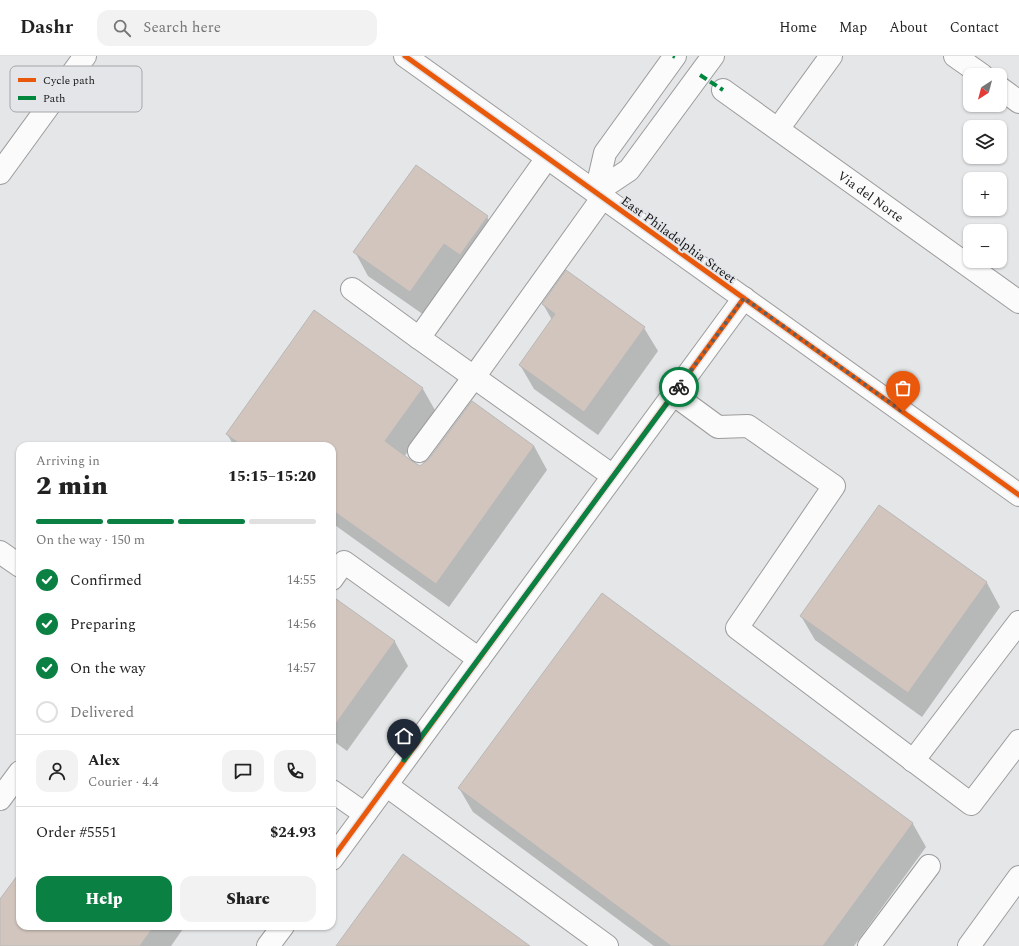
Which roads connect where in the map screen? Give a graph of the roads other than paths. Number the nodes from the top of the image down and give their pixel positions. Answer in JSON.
{"nodes":[{"id":1,"x":85,"y":56,"type":"edge"},
{"id":2,"x":405,"y":56,"type":"edge"},
{"id":3,"x":675,"y":56,"type":"edge"},
{"id":4,"x":713,"y":56,"type":"edge"},
{"id":5,"x":830,"y":56,"type":"edge"},
{"id":6,"x":955,"y":56,"type":"edge"},
{"id":7,"x":78,"y":66,"type":"edge"},
{"id":8,"x":972,"y":68,"type":"edge"},
{"id":9,"x":722,"y":90,"type":"dead end"},
{"id":10,"x":1007,"y":93,"type":"edge"},
{"id":11,"x":1019,"y":102,"type":"edge"},
{"id":12,"x":44,"y":112,"type":"edge"},
{"id":13,"x":778,"y":129,"type":"junction"},
{"id":14,"x":547,"y":158,"type":"junction"},
{"id":15,"x":0,"y":173,"type":"edge"},
{"id":16,"x":600,"y":195,"type":"junction"},
{"id":17,"x":352,"y":289,"type":"dead end"},
{"id":18,"x":744,"y":298,"type":"junction"},
{"id":19,"x":1019,"y":302,"type":"edge"},
{"id":20,"x":419,"y":338,"type":"junction"},
{"id":21,"x":474,"y":377,"type":"junction"},
{"id":22,"x":673,"y":394,"type":"junction"},
{"id":23,"x":419,"y":451,"type":"dead end"},
{"id":24,"x":613,"y":476,"type":"junction"},
{"id":25,"x":1019,"y":495,"type":"edge"},
{"id":26,"x":0,"y":552,"type":"edge"},
{"id":27,"x":16,"y":563,"type":"edge"},
{"id":28,"x":336,"y":565,"type":"edge"},
{"id":29,"x":1019,"y":622,"type":"edge"},
{"id":30,"x":479,"y":659,"type":"junction"},
{"id":31,"x":1019,"y":741,"type":"edge"},
{"id":32,"x":913,"y":761,"type":"junction"},
{"id":33,"x":16,"y":777,"type":"edge"},
{"id":34,"x":386,"y":785,"type":"junction"},
{"id":35,"x":336,"y":794,"type":"edge"},
{"id":36,"x":0,"y":799,"type":"edge"},
{"id":37,"x":365,"y":814,"type":"junction"},
{"id":38,"x":336,"y":854,"type":"edge"},
{"id":39,"x":929,"y":866,"type":"dead end"},
{"id":40,"x":1019,"y":877,"type":"edge"},
{"id":41,"x":280,"y":930,"type":"edge"},
{"id":42,"x":268,"y":946,"type":"edge"},
{"id":43,"x":607,"y":946,"type":"edge"},
{"id":44,"x":869,"y":946,"type":"edge"},
{"id":45,"x":970,"y":946,"type":"edge"}],
"edges":[{"from":1,"to":7,"type":"street"},
{"from":2,"to":14,"type":"street","name":"East Philadelphia Street"},
{"from":3,"to":16,"type":"street"},
{"from":4,"to":16,"type":"street"},
{"from":5,"to":13,"type":"street"},
{"from":6,"to":8,"type":"street"},
{"from":9,"to":13,"type":"street","name":"Via del Norte"},
{"from":10,"to":11,"type":"street"},
{"from":12,"to":15,"type":"street"},
{"from":13,"to":19,"type":"street","name":"Via del Norte"},
{"from":14,"to":16,"type":"street","name":"East Philadelphia Street"},
{"from":14,"to":20,"type":"street"},
{"from":16,"to":18,"type":"street","name":"East Philadelphia Street"},
{"from":16,"to":21,"type":"street"},
{"from":17,"to":20,"type":"street"},
{"from":18,"to":22,"type":"street"},
{"from":18,"to":25,"type":"street","name":"East Philadelphia Street"},
{"from":20,"to":21,"type":"street"},
{"from":21,"to":23,"type":"street"},
{"from":21,"to":24,"type":"street"},
{"from":22,"to":24,"type":"street"},
{"from":22,"to":32,"type":"street"},
{"from":24,"to":30,"type":"street"},
{"from":26,"to":27,"type":"street"},
{"from":28,"to":30,"type":"street"},
{"from":29,"to":32,"type":"street"},
{"from":30,"to":34,"type":"street"},
{"from":31,"to":32,"type":"street"},
{"from":33,"to":36,"type":"street"},
{"from":34,"to":37,"type":"street"},
{"from":34,"to":43,"type":"street"},
{"from":35,"to":37,"type":"street"},
{"from":37,"to":38,"type":"street"},
{"from":39,"to":44,"type":"street"},
{"from":40,"to":45,"type":"street"},
{"from":41,"to":42,"type":"street"}]}
